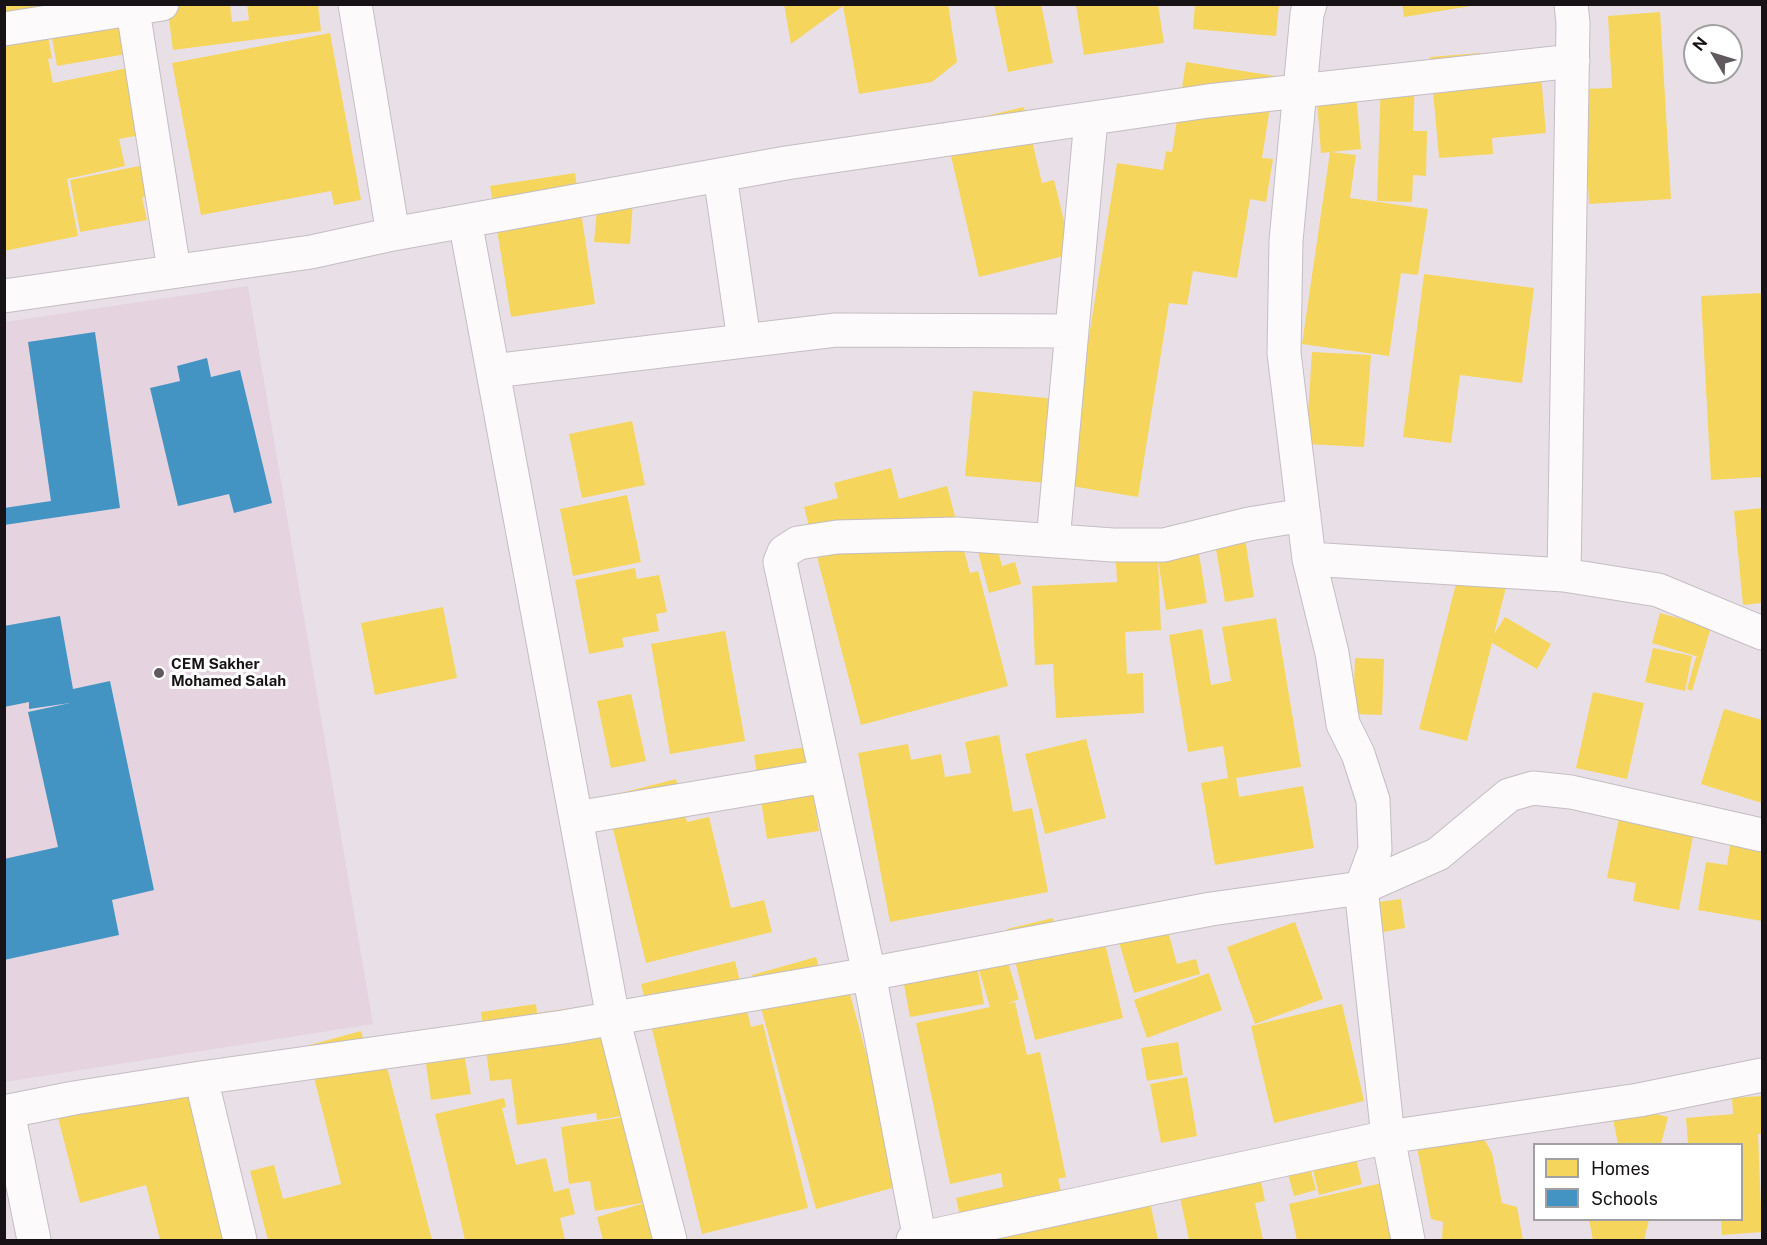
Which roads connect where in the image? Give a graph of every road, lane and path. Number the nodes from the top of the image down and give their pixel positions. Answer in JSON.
{"nodes":[{"id":1,"x":355,"y":4,"type":"edge"},
{"id":2,"x":1310,"y":4,"type":"edge"},
{"id":3,"x":1571,"y":4,"type":"edge"},
{"id":4,"x":143,"y":6,"type":"edge"},
{"id":5,"x":4,"y":29,"type":"edge"},
{"id":6,"x":1573,"y":61,"type":"junction"},
{"id":7,"x":1299,"y":92,"type":"junction"},
{"id":8,"x":1091,"y":118,"type":"junction"},
{"id":9,"x":720,"y":175,"type":"junction"},
{"id":10,"x":465,"y":221,"type":"junction"},
{"id":11,"x":393,"y":234,"type":"junction"},
{"id":12,"x":174,"y":270,"type":"junction"},
{"id":13,"x":4,"y":296,"type":"edge"},
{"id":14,"x":1071,"y":331,"type":"junction"},
{"id":15,"x":744,"y":340,"type":"junction"},
{"id":16,"x":493,"y":371,"type":"junction"},
{"id":17,"x":1304,"y":514,"type":"junction"},
{"id":18,"x":1053,"y":541,"type":"junction"},
{"id":19,"x":1309,"y":559,"type":"junction"},
{"id":20,"x":1564,"y":575,"type":"junction"},
{"id":21,"x":1762,"y":633,"type":"edge"},
{"id":22,"x":826,"y":776,"type":"junction"},
{"id":23,"x":576,"y":818,"type":"junction"},
{"id":24,"x":1762,"y":835,"type":"edge"},
{"id":25,"x":1361,"y":888,"type":"junction"},
{"id":26,"x":869,"y":975,"type":"junction"},
{"id":27,"x":613,"y":1018,"type":"junction"},
{"id":28,"x":1762,"y":1075,"type":"edge"},
{"id":29,"x":201,"y":1078,"type":"junction"},
{"id":30,"x":6,"y":1112,"type":"edge"},
{"id":31,"x":1388,"y":1137,"type":"junction"},
{"id":32,"x":34,"y":1240,"type":"edge"},
{"id":33,"x":240,"y":1240,"type":"edge"},
{"id":34,"x":670,"y":1240,"type":"edge"},
{"id":35,"x":917,"y":1240,"type":"edge"},
{"id":36,"x":1408,"y":1240,"type":"edge"}],
"edges":[{"from":1,"to":11,"type":"street"},
{"from":2,"to":7,"type":"street"},
{"from":3,"to":6,"type":"street"},
{"from":4,"to":5,"type":"street"},
{"from":4,"to":12,"type":"street"},
{"from":6,"to":7,"type":"street"},
{"from":6,"to":20,"type":"street"},
{"from":7,"to":8,"type":"street"},
{"from":7,"to":17,"type":"street"},
{"from":8,"to":9,"type":"street"},
{"from":8,"to":14,"type":"street"},
{"from":9,"to":10,"type":"street"},
{"from":9,"to":15,"type":"street"},
{"from":10,"to":11,"type":"street"},
{"from":10,"to":16,"type":"street"},
{"from":11,"to":12,"type":"street"},
{"from":12,"to":13,"type":"street"},
{"from":14,"to":15,"type":"street"},
{"from":14,"to":18,"type":"street"},
{"from":15,"to":16,"type":"street"},
{"from":16,"to":23,"type":"street"},
{"from":17,"to":18,"type":"street"},
{"from":17,"to":19,"type":"street"},
{"from":18,"to":22,"type":"street"},
{"from":19,"to":20,"type":"street"},
{"from":19,"to":25,"type":"street"},
{"from":20,"to":21,"type":"street"},
{"from":22,"to":23,"type":"street"},
{"from":22,"to":26,"type":"street"},
{"from":23,"to":27,"type":"street"},
{"from":24,"to":25,"type":"street"},
{"from":25,"to":26,"type":"street"},
{"from":25,"to":31,"type":"street"},
{"from":26,"to":27,"type":"street"},
{"from":26,"to":35,"type":"street"},
{"from":27,"to":29,"type":"street"},
{"from":27,"to":34,"type":"street"},
{"from":28,"to":31,"type":"street"},
{"from":29,"to":30,"type":"street"},
{"from":29,"to":33,"type":"street"},
{"from":30,"to":32,"type":"street"},
{"from":31,"to":35,"type":"street"},
{"from":31,"to":36,"type":"street"}]}
